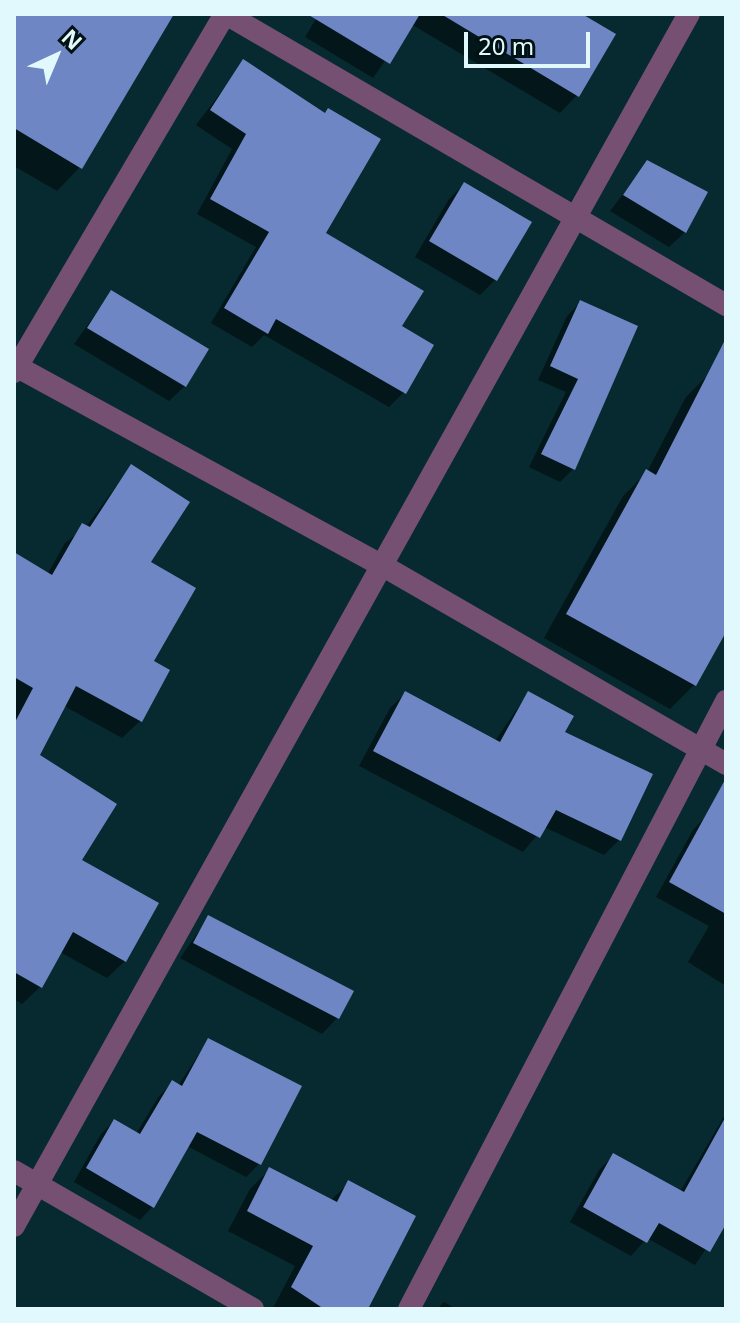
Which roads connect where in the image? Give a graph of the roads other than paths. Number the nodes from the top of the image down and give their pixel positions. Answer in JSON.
{"nodes":[{"id":1,"x":226,"y":14,"type":"edge"},
{"id":2,"x":689,"y":14,"type":"edge"},
{"id":3,"x":574,"y":215,"type":"junction"},
{"id":4,"x":726,"y":305,"type":"edge"},
{"id":5,"x":15,"y":368,"type":"edge"},
{"id":6,"x":385,"y":567,"type":"junction"},
{"id":7,"x":726,"y":701,"type":"edge"},
{"id":8,"x":700,"y":748,"type":"junction"},
{"id":9,"x":726,"y":764,"type":"edge"},
{"id":10,"x":14,"y":1171,"type":"edge"},
{"id":11,"x":36,"y":1185,"type":"junction"},
{"id":12,"x":14,"y":1226,"type":"edge"},
{"id":13,"x":253,"y":1309,"type":"edge"},
{"id":14,"x":409,"y":1309,"type":"edge"}],
"edges":[{"from":1,"to":3,"type":"street"},
{"from":1,"to":5,"type":"street"},
{"from":2,"to":3,"type":"street"},
{"from":3,"to":4,"type":"street"},
{"from":3,"to":6,"type":"street"},
{"from":5,"to":6,"type":"street"},
{"from":6,"to":8,"type":"street"},
{"from":6,"to":11,"type":"street"},
{"from":7,"to":8,"type":"street"},
{"from":8,"to":9,"type":"street"},
{"from":8,"to":14,"type":"street"},
{"from":10,"to":11,"type":"street"},
{"from":11,"to":12,"type":"street"},
{"from":11,"to":13,"type":"street"}]}
